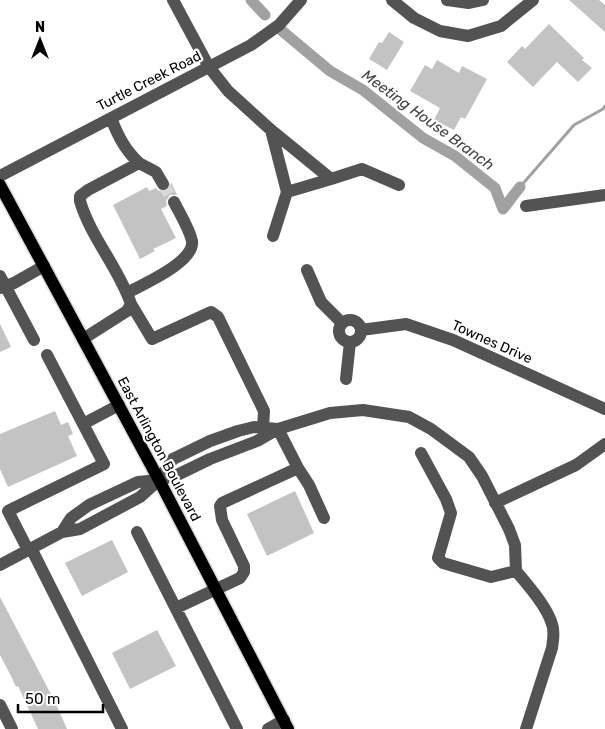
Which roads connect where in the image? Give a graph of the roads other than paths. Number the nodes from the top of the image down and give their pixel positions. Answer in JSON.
{"nodes":[{"id":1,"x":173,"y":0,"type":"edge"},
{"id":2,"x":301,"y":0,"type":"edge"},
{"id":3,"x":392,"y":0,"type":"edge"},
{"id":4,"x":447,"y":0,"type":"edge"},
{"id":5,"x":483,"y":0,"type":"edge"},
{"id":6,"x":533,"y":0,"type":"edge"},
{"id":7,"x":209,"y":67,"type":"junction"},
{"id":8,"x":111,"y":118,"type":"junction"},
{"id":9,"x":271,"y":130,"type":"junction"},
{"id":10,"x":140,"y":163,"type":"junction"},
{"id":11,"x":0,"y":176,"type":"edge"},
{"id":12,"x":331,"y":179,"type":"junction"},
{"id":13,"x":163,"y":184,"type":"tunnel mouth"},
{"id":14,"x":0,"y":185,"type":"edge"},
{"id":15,"x":399,"y":185,"type":"dead end"},
{"id":16,"x":288,"y":192,"type":"junction"},
{"id":17,"x":605,"y":195,"type":"edge"},
{"id":18,"x":174,"y":202,"type":"tunnel mouth"},
{"id":19,"x":526,"y":206,"type":"dead end"},
{"id":20,"x":272,"y":236,"type":"dead end"},
{"id":21,"x":44,"y":266,"type":"junction"},
{"id":22,"x":307,"y":270,"type":"dead end"},
{"id":23,"x":2,"y":283,"type":"edge"},
{"id":24,"x":129,"y":298,"type":"junction"},
{"id":25,"x":342,"y":323,"type":"junction"},
{"id":26,"x":361,"y":330,"type":"junction"},
{"id":27,"x":83,"y":339,"type":"junction"},
{"id":28,"x":34,"y":340,"type":"dead end"},
{"id":29,"x":350,"y":342,"type":"junction"},
{"id":30,"x":47,"y":355,"type":"dead end"},
{"id":31,"x":346,"y":379,"type":"dead end"},
{"id":32,"x":119,"y":405,"type":"junction"},
{"id":33,"x":605,"y":409,"type":"edge"},
{"id":34,"x":83,"y":424,"type":"junction"},
{"id":35,"x":263,"y":428,"type":"junction"},
{"id":36,"x":278,"y":429,"type":"junction"},
{"id":37,"x":605,"y":444,"type":"edge"},
{"id":38,"x":421,"y":453,"type":"dead end"},
{"id":39,"x":298,"y":468,"type":"junction"},
{"id":40,"x":159,"y":480,"type":"junction"},
{"id":41,"x":494,"y":503,"type":"junction"},
{"id":42,"x":4,"y":511,"type":"edge"},
{"id":43,"x":324,"y":518,"type":"dead end"},
{"id":44,"x":138,"y":532,"type":"dead end"},
{"id":45,"x":30,"y":549,"type":"junction"},
{"id":46,"x":0,"y":565,"type":"edge"},
{"id":47,"x":516,"y":571,"type":"junction"},
{"id":48,"x":215,"y":588,"type":"junction"},
{"id":49,"x":176,"y":608,"type":"junction"},
{"id":50,"x":0,"y":705,"type":"edge"},
{"id":51,"x":286,"y":725,"type":"edge"},
{"id":52,"x":11,"y":729,"type":"edge"},
{"id":53,"x":122,"y":729,"type":"edge"},
{"id":54,"x":237,"y":729,"type":"edge"},
{"id":55,"x":268,"y":729,"type":"edge"},
{"id":56,"x":526,"y":729,"type":"edge"}],
"edges":[{"from":1,"to":7,"type":"street"},
{"from":2,"to":7,"type":"street","name":"Turtle Creek Road"},
{"from":3,"to":6,"type":"street"},
{"from":4,"to":5,"type":"street"},
{"from":7,"to":8,"type":"street","name":"Turtle Creek Road"},
{"from":7,"to":9,"type":"street"},
{"from":8,"to":10,"type":"street"},
{"from":8,"to":11,"type":"street","name":"Turtle Creek Road"},
{"from":9,"to":12,"type":"street"},
{"from":9,"to":16,"type":"street"},
{"from":10,"to":13,"type":"street"},
{"from":10,"to":24,"type":"street"},
{"from":12,"to":15,"type":"street"},
{"from":12,"to":16,"type":"street"},
{"from":14,"to":21,"type":"main road","name":"East Arlington Boulevard"},
{"from":16,"to":20,"type":"street"},
{"from":17,"to":19,"type":"street"},
{"from":18,"to":24,"type":"street"},
{"from":21,"to":23,"type":"street"},
{"from":21,"to":27,"type":"main road","name":"East Arlington Boulevard"},
{"from":22,"to":25,"type":"street"},
{"from":23,"to":28,"type":"street"},
{"from":24,"to":27,"type":"street"},
{"from":24,"to":35,"type":"street"},
{"from":25,"to":26,"type":"street"},
{"from":25,"to":29,"type":"street"},
{"from":26,"to":29,"type":"street"},
{"from":26,"to":33,"type":"street","name":"Townes Drive"},
{"from":27,"to":32,"type":"main road","name":"East Arlington Boulevard"},
{"from":29,"to":31,"type":"street"},
{"from":30,"to":34,"type":"street"},
{"from":32,"to":34,"type":"street"},
{"from":32,"to":40,"type":"main road","name":"East Arlington Boulevard"},
{"from":34,"to":42,"type":"street"},
{"from":35,"to":36,"type":"street"},
{"from":35,"to":40,"type":"street"},
{"from":36,"to":39,"type":"street"},
{"from":36,"to":40,"type":"street"},
{"from":36,"to":41,"type":"street"},
{"from":37,"to":41,"type":"street"},
{"from":38,"to":47,"type":"street"},
{"from":39,"to":43,"type":"street"},
{"from":39,"to":48,"type":"street"},
{"from":40,"to":45,"type":"street"},
{"from":40,"to":48,"type":"main road","name":"East Arlington Boulevard"},
{"from":41,"to":47,"type":"street"},
{"from":42,"to":45,"type":"street"},
{"from":44,"to":49,"type":"street"},
{"from":45,"to":46,"type":"street"},
{"from":45,"to":53,"type":"street"},
{"from":47,"to":56,"type":"street"},
{"from":48,"to":49,"type":"street"},
{"from":48,"to":51,"type":"main road","name":"East Arlington Boulevard"},
{"from":49,"to":54,"type":"street"},
{"from":50,"to":52,"type":"street"},
{"from":51,"to":55,"type":"street"}]}
